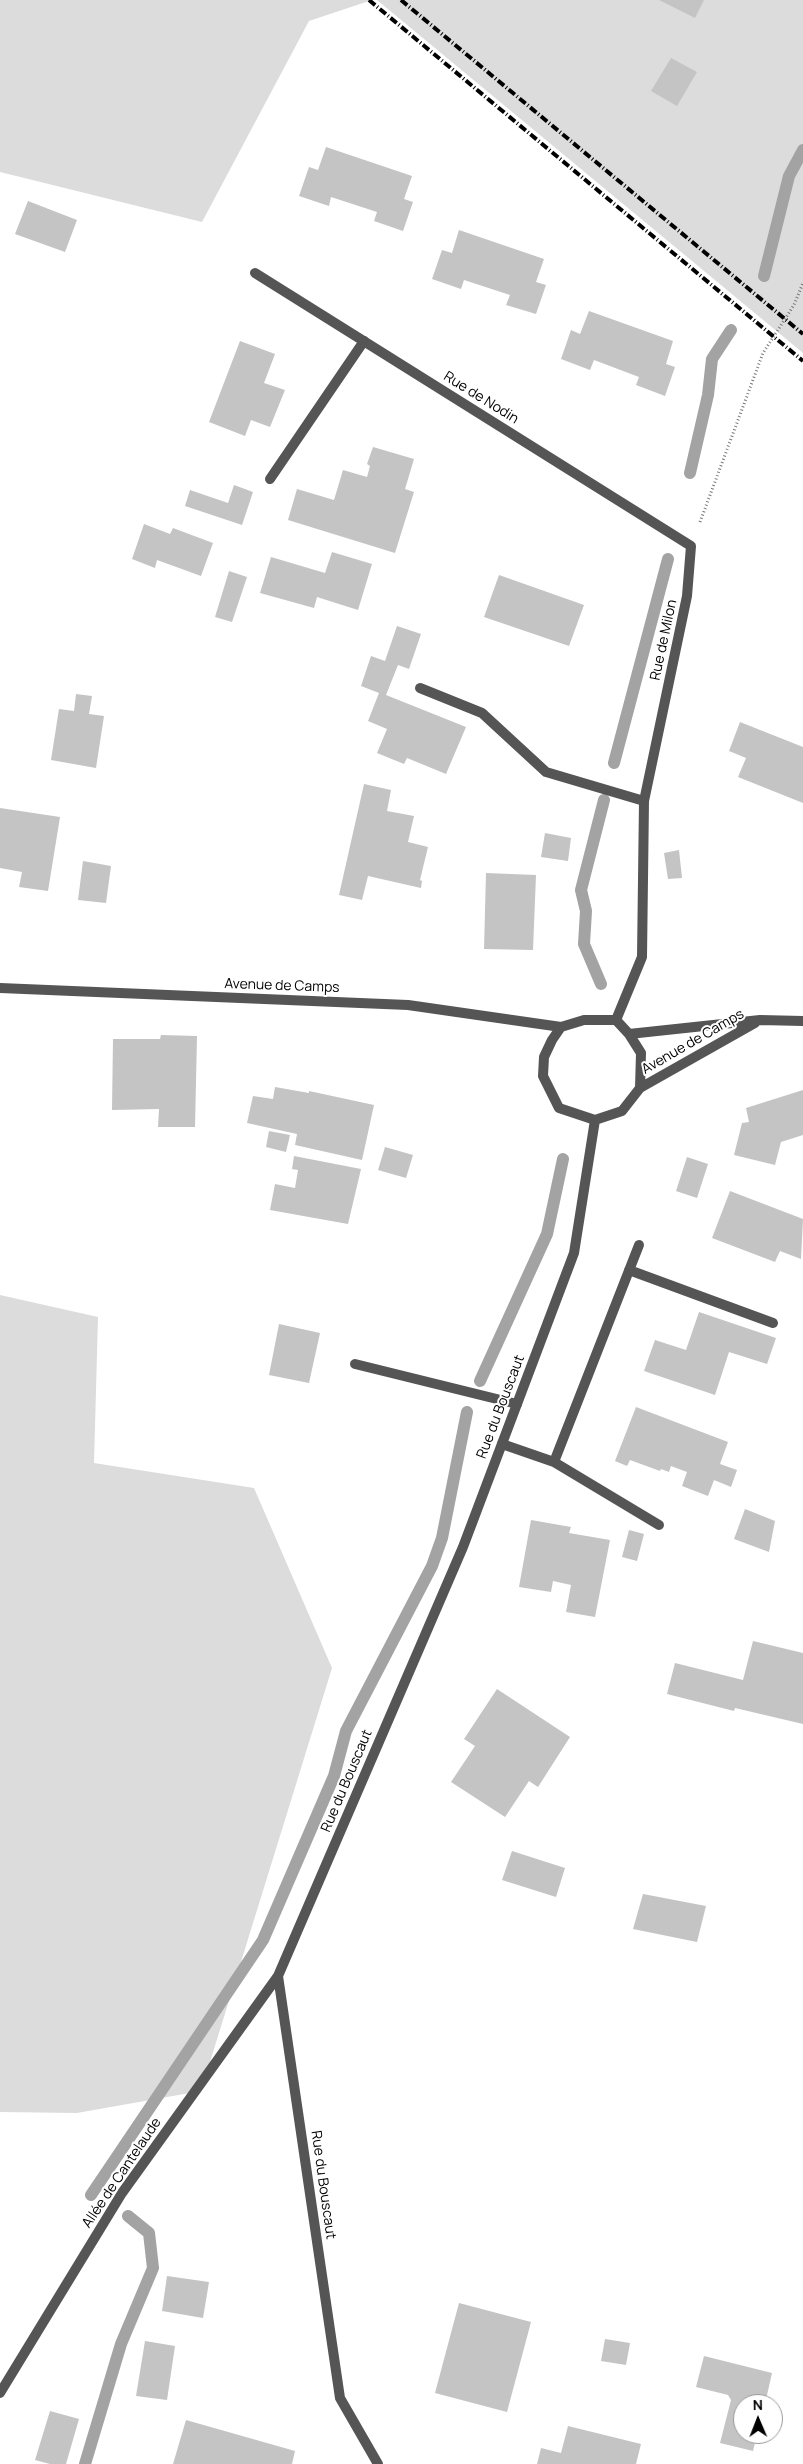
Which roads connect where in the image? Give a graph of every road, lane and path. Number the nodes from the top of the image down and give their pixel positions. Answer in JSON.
{"nodes":[{"id":1,"x":255,"y":272,"type":"dead end"},
{"id":2,"x":803,"y":283,"type":"edge"},
{"id":3,"x":364,"y":341,"type":"junction"},
{"id":4,"x":270,"y":479,"type":"dead end"},
{"id":5,"x":691,"y":546,"type":"junction"},
{"id":6,"x":420,"y":688,"type":"dead end"},
{"id":7,"x":644,"y":801,"type":"junction"},
{"id":8,"x":0,"y":988,"type":"edge"},
{"id":9,"x":616,"y":1020,"type":"junction"},
{"id":10,"x":760,"y":1020,"type":"junction"},
{"id":11,"x":803,"y":1022,"type":"edge"},
{"id":12,"x":561,"y":1027,"type":"junction"},
{"id":13,"x":629,"y":1034,"type":"junction"},
{"id":14,"x":640,"y":1088,"type":"junction"},
{"id":15,"x":595,"y":1120,"type":"junction"},
{"id":16,"x":639,"y":1244,"type":"dead end"},
{"id":17,"x":629,"y":1270,"type":"junction"},
{"id":18,"x":773,"y":1323,"type":"dead end"},
{"id":19,"x":355,"y":1364,"type":"dead end"},
{"id":20,"x":518,"y":1404,"type":"junction"},
{"id":21,"x":502,"y":1444,"type":"junction"},
{"id":22,"x":554,"y":1462,"type":"junction"},
{"id":23,"x":659,"y":1525,"type":"dead end"},
{"id":24,"x":278,"y":1976,"type":"junction"},
{"id":25,"x":0,"y":2393,"type":"edge"},
{"id":26,"x":378,"y":2464,"type":"edge"}],
"edges":[{"from":1,"to":3,"type":"street","name":"Rue de Nodin"},
{"from":2,"to":5,"type":"path"},
{"from":3,"to":4,"type":"street"},
{"from":3,"to":5,"type":"street","name":"Rue de Nodin"},
{"from":5,"to":7,"type":"street","name":"Rue de Milon"},
{"from":6,"to":7,"type":"street"},
{"from":7,"to":9,"type":"street","name":"Rue de Milon"},
{"from":8,"to":12,"type":"street","name":"Avenue de Camps"},
{"from":9,"to":12,"type":"street"},
{"from":9,"to":13,"type":"street"},
{"from":10,"to":11,"type":"street","name":"Avenue de Camps"},
{"from":10,"to":13,"type":"street","name":"Avenue de Camps"},
{"from":10,"to":14,"type":"street","name":"Avenue de Camps"},
{"from":12,"to":15,"type":"street"},
{"from":13,"to":14,"type":"street"},
{"from":14,"to":15,"type":"street"},
{"from":15,"to":20,"type":"street","name":"Rue du Bouscaut"},
{"from":16,"to":17,"type":"street"},
{"from":17,"to":18,"type":"street"},
{"from":17,"to":22,"type":"street"},
{"from":19,"to":20,"type":"street"},
{"from":20,"to":21,"type":"street","name":"Rue du Bouscaut"},
{"from":21,"to":22,"type":"street"},
{"from":21,"to":24,"type":"street","name":"Rue du Bouscaut"},
{"from":22,"to":23,"type":"street"},
{"from":24,"to":25,"type":"street","name":"Allée de Cantelaude"},
{"from":24,"to":26,"type":"street","name":"Rue du Bouscaut"}]}
